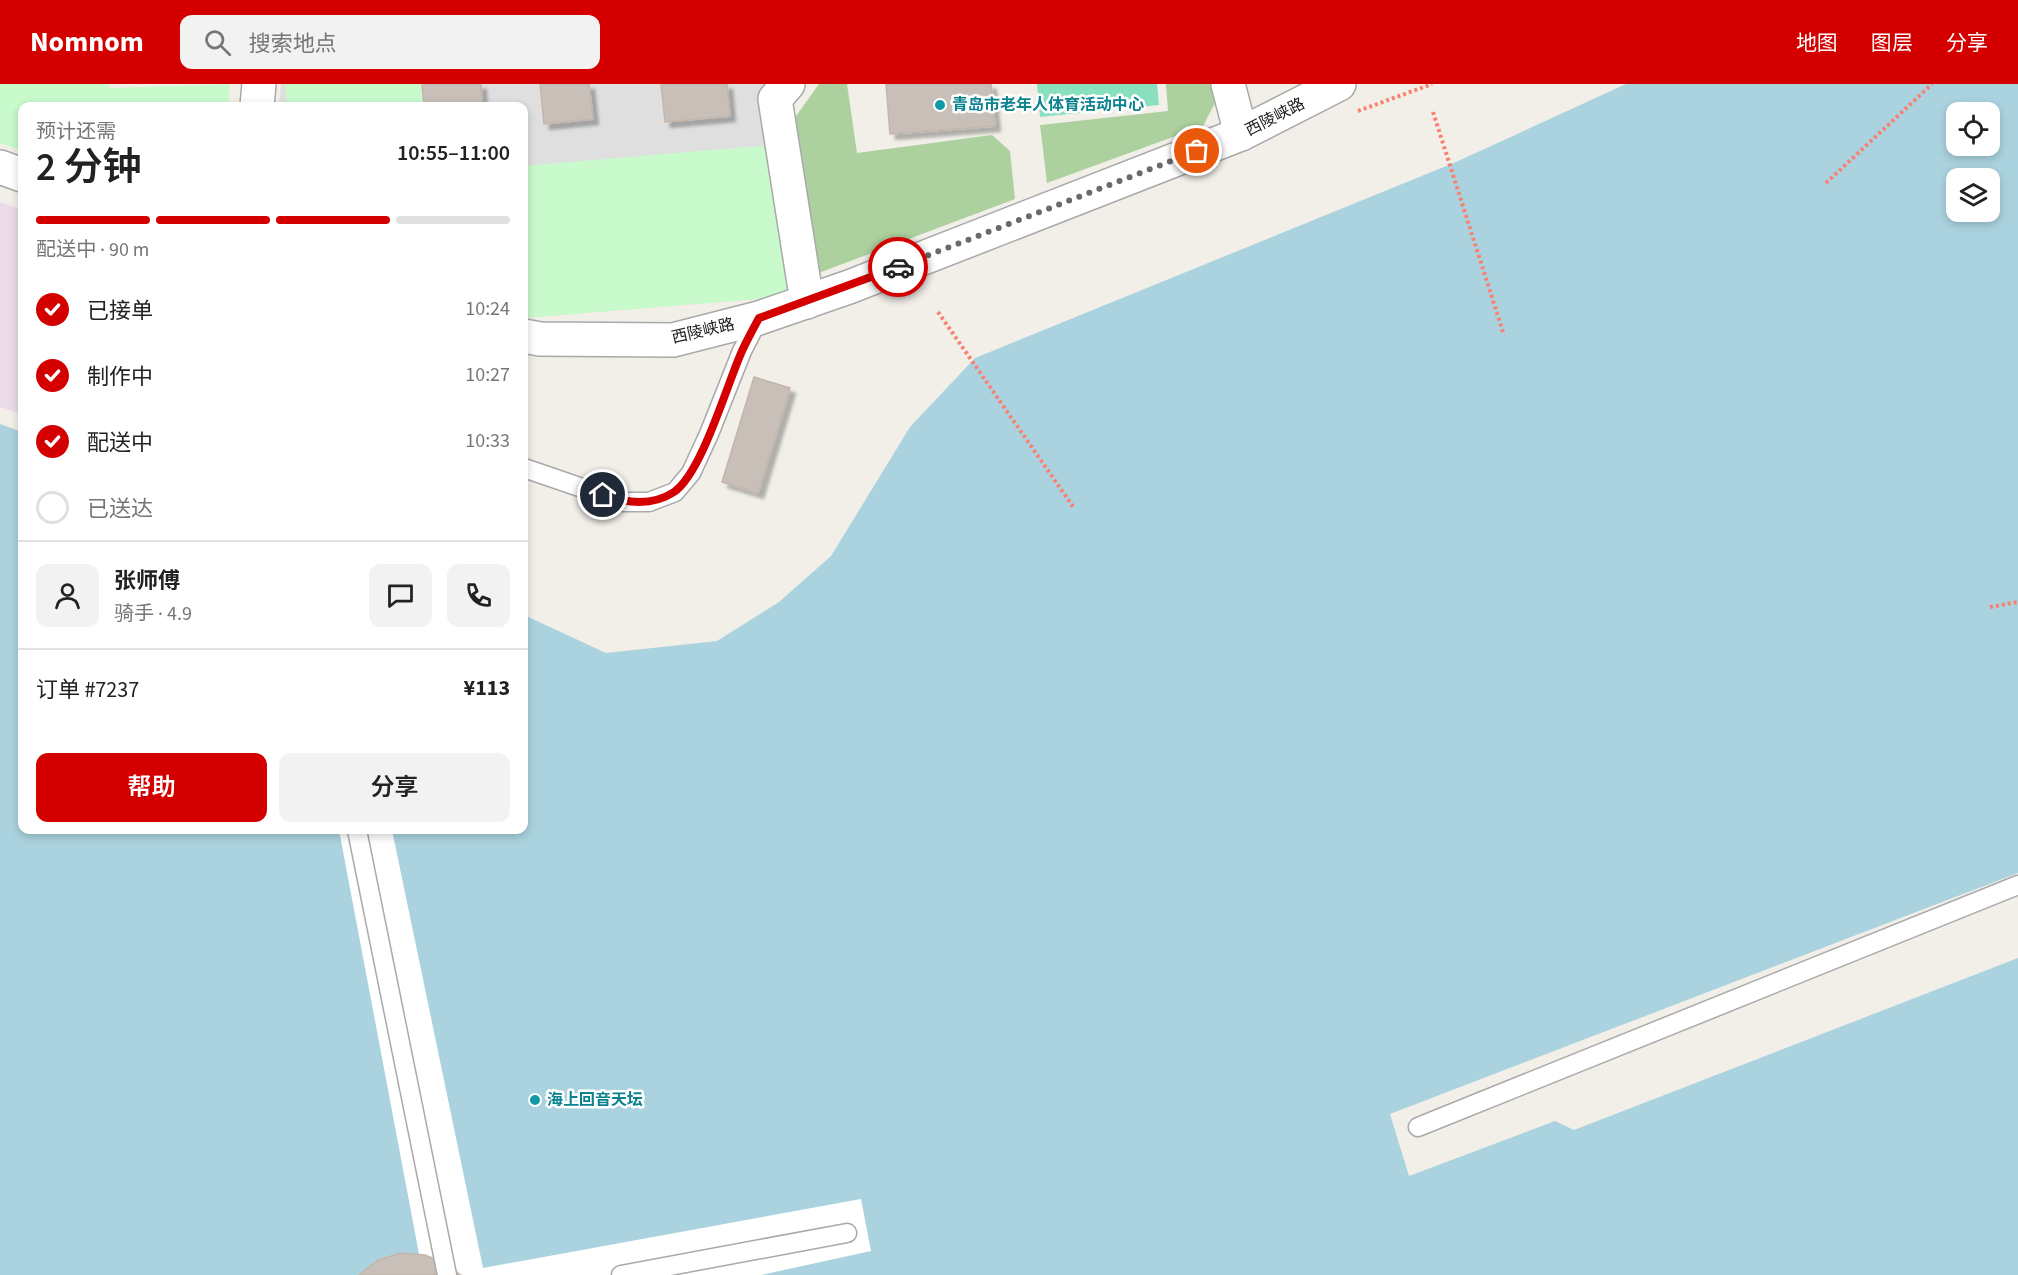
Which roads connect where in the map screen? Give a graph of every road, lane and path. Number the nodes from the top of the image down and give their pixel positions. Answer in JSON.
{"nodes":[{"id":1,"x":259,"y":84,"type":"edge"},
{"id":2,"x":788,"y":84,"type":"edge"},
{"id":3,"x":1228,"y":84,"type":"edge"},
{"id":4,"x":1339,"y":84,"type":"edge"},
{"id":5,"x":1432,"y":84,"type":"edge"},
{"id":6,"x":1932,"y":84,"type":"edge"},
{"id":7,"x":257,"y":102,"type":"edge"},
{"id":8,"x":1432,"y":112,"type":"dead end"},
{"id":9,"x":1354,"y":113,"type":"dead end"},
{"id":10,"x":1241,"y":134,"type":"junction"},
{"id":11,"x":0,"y":167,"type":"edge"},
{"id":12,"x":18,"y":174,"type":"edge"},
{"id":13,"x":1826,"y":183,"type":"dead end"},
{"id":14,"x":807,"y":302,"type":"junction"},
{"id":15,"x":938,"y":312,"type":"dead end"},
{"id":16,"x":759,"y":318,"type":"junction"},
{"id":17,"x":1504,"y":335,"type":"dead end"},
{"id":18,"x":528,"y":337,"type":"edge"},
{"id":19,"x":528,"y":469,"type":"edge"},
{"id":20,"x":1074,"y":508,"type":"dead end"},
{"id":21,"x":2018,"y":602,"type":"edge"},
{"id":22,"x":1990,"y":607,"type":"dead end"},
{"id":23,"x":358,"y":834,"type":"edge"},
{"id":24,"x":2018,"y":885,"type":"edge"},
{"id":25,"x":1418,"y":1127,"type":"dead end"},
{"id":26,"x":848,"y":1233,"type":"dead end"},
{"id":27,"x":447,"y":1275,"type":"edge"},
{"id":28,"x":621,"y":1275,"type":"edge"}],
"edges":[{"from":1,"to":7,"type":"street"},
{"from":2,"to":14,"type":"street"},
{"from":3,"to":10,"type":"street"},
{"from":4,"to":10,"type":"street","name":"西陵峡路"},
{"from":5,"to":9,"type":"path"},
{"from":6,"to":13,"type":"path"},
{"from":8,"to":17,"type":"path"},
{"from":10,"to":14,"type":"street","name":"西陵峡路"},
{"from":11,"to":12,"type":"street"},
{"from":14,"to":16,"type":"street","name":"西陵峡路"},
{"from":15,"to":20,"type":"path"},
{"from":16,"to":18,"type":"street","name":"西陵峡路"},
{"from":16,"to":19,"type":"lane"},
{"from":21,"to":22,"type":"path"},
{"from":23,"to":27,"type":"lane"},
{"from":24,"to":25,"type":"lane"},
{"from":26,"to":28,"type":"lane"}]}
